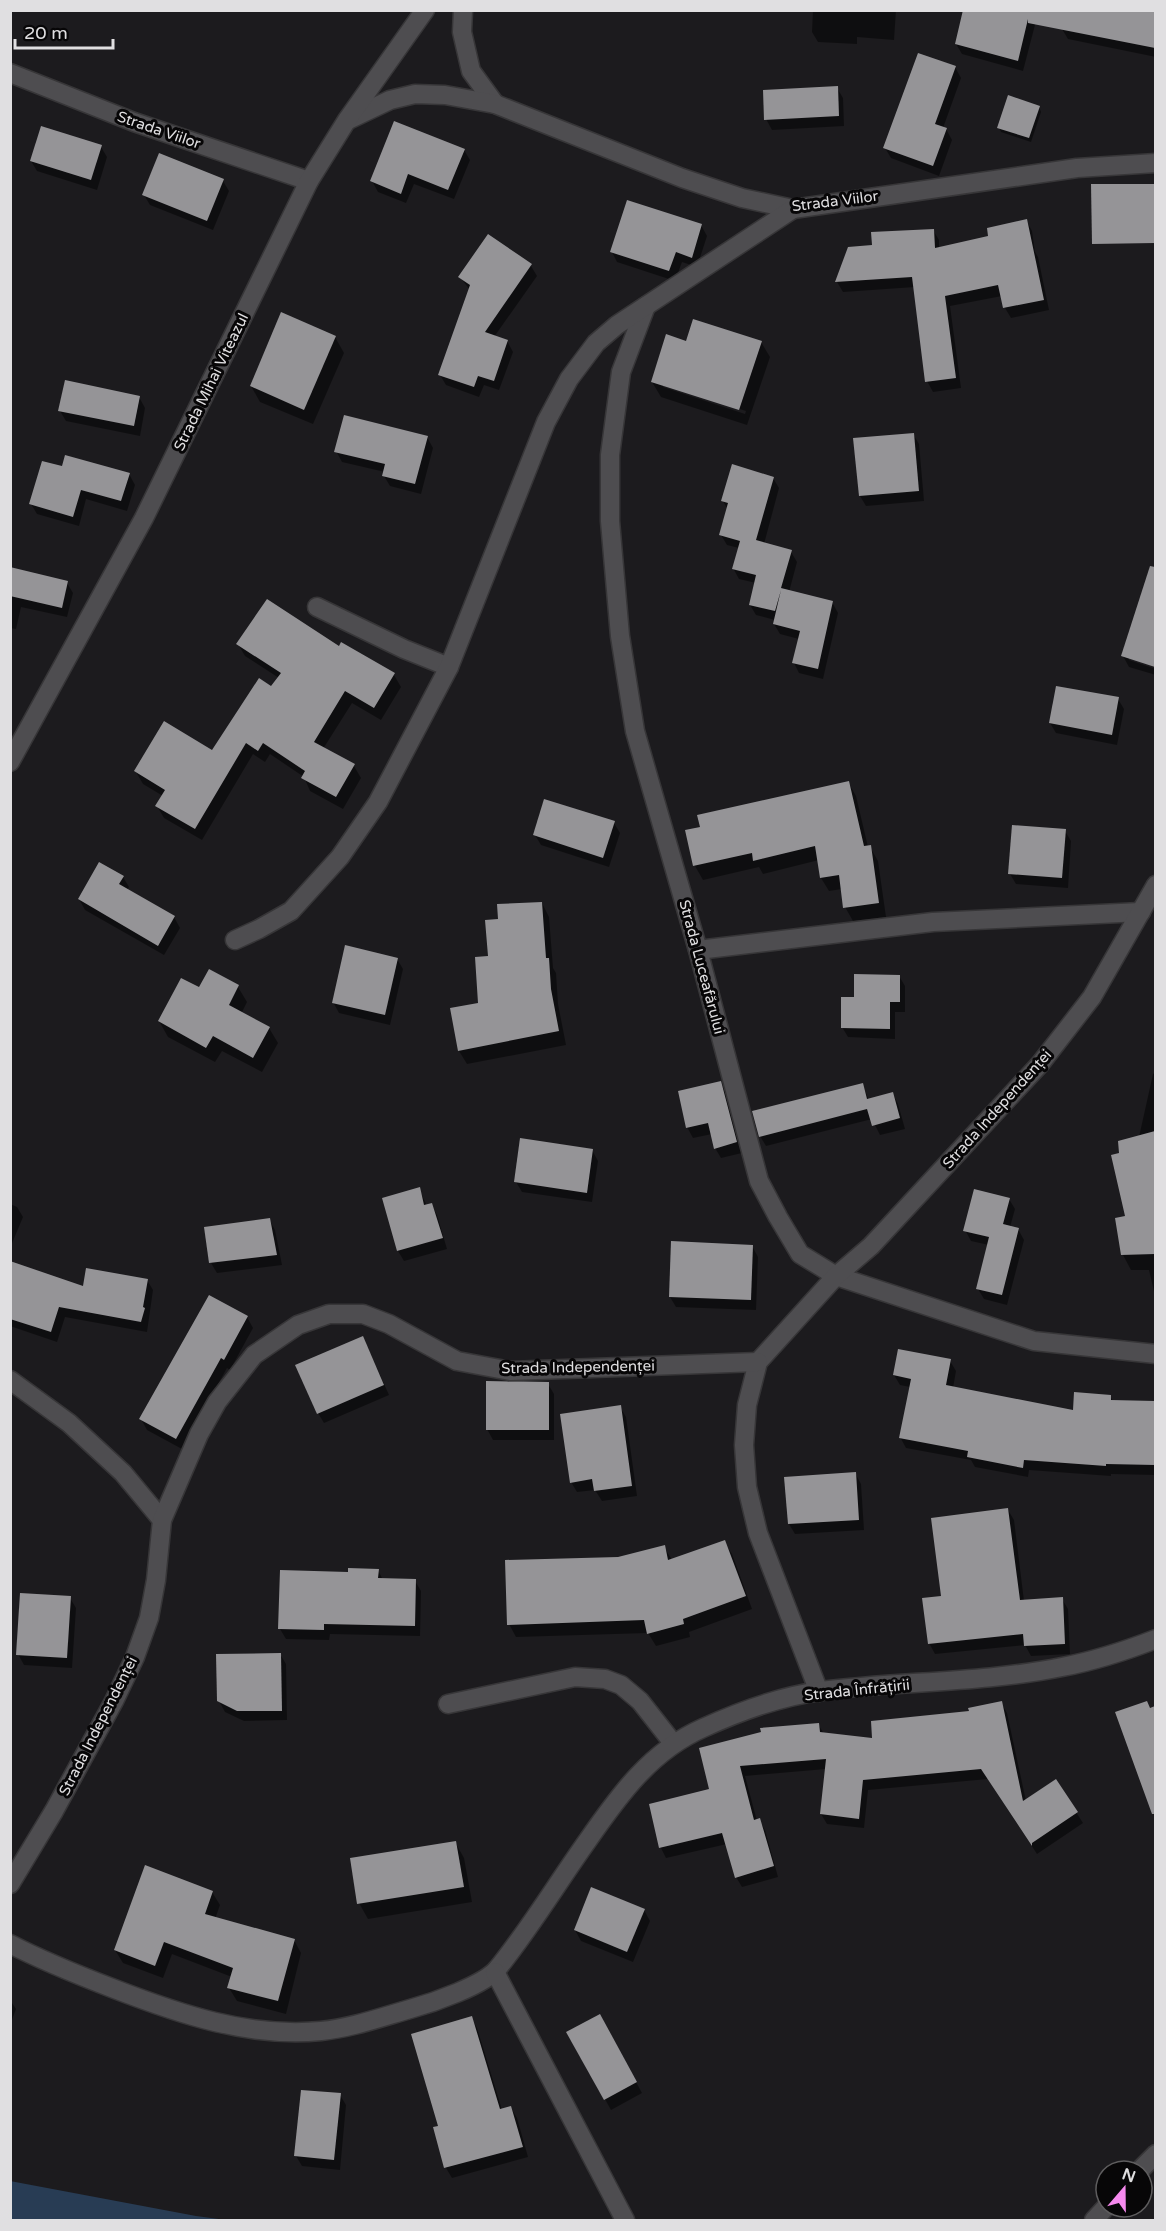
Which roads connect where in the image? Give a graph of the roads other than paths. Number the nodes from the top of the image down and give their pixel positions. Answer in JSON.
{"nodes":[{"id":1,"x":425,"y":10,"type":"edge"},
{"id":2,"x":463,"y":10,"type":"edge"},
{"id":3,"x":10,"y":73,"type":"edge"},
{"id":4,"x":495,"y":104,"type":"junction"},
{"id":5,"x":347,"y":120,"type":"junction"},
{"id":6,"x":1155,"y":163,"type":"edge"},
{"id":7,"x":309,"y":181,"type":"junction"},
{"id":8,"x":793,"y":209,"type":"junction"},
{"id":9,"x":646,"y":306,"type":"junction"},
{"id":10,"x":317,"y":607,"type":"dead end"},
{"id":11,"x":449,"y":667,"type":"junction"},
{"id":12,"x":10,"y":762,"type":"edge"},
{"id":13,"x":1155,"y":885,"type":"edge"},
{"id":14,"x":1141,"y":912,"type":"junction"},
{"id":15,"x":235,"y":940,"type":"dead end"},
{"id":16,"x":698,"y":950,"type":"junction"},
{"id":17,"x":836,"y":1275,"type":"junction"},
{"id":18,"x":1155,"y":1354,"type":"edge"},
{"id":19,"x":758,"y":1362,"type":"junction"},
{"id":20,"x":10,"y":1380,"type":"edge"},
{"id":21,"x":162,"y":1520,"type":"junction"},
{"id":22,"x":1155,"y":1639,"type":"edge"},
{"id":23,"x":819,"y":1692,"type":"junction"},
{"id":24,"x":447,"y":1704,"type":"dead end"},
{"id":25,"x":673,"y":1743,"type":"junction"},
{"id":26,"x":10,"y":1884,"type":"edge"},
{"id":27,"x":10,"y":1944,"type":"edge"},
{"id":28,"x":495,"y":1972,"type":"junction"},
{"id":29,"x":625,"y":2220,"type":"edge"}],
"edges":[{"from":1,"to":5,"type":"street","name":"Strada Mihai Viteazul"},
{"from":2,"to":4,"type":"street"},
{"from":3,"to":7,"type":"street","name":"Strada Viilor"},
{"from":4,"to":5,"type":"street","name":"Strada Viilor"},
{"from":4,"to":8,"type":"street","name":"Strada Viilor"},
{"from":5,"to":7,"type":"street","name":"Strada Mihai Viteazul"},
{"from":6,"to":8,"type":"street","name":"Strada Viilor"},
{"from":7,"to":12,"type":"street","name":"Strada Mihai Viteazul"},
{"from":8,"to":9,"type":"street"},
{"from":9,"to":11,"type":"street"},
{"from":9,"to":16,"type":"street","name":"Strada Luceafărului"},
{"from":10,"to":11,"type":"street"},
{"from":11,"to":15,"type":"street"},
{"from":13,"to":14,"type":"street","name":"Strada Independenței"},
{"from":14,"to":16,"type":"street"},
{"from":14,"to":17,"type":"street","name":"Strada Independenței"},
{"from":16,"to":17,"type":"street","name":"Strada Luceafărului"},
{"from":17,"to":18,"type":"street","name":"Strada Luceafărului"},
{"from":17,"to":19,"type":"street","name":"Strada Independenței"},
{"from":19,"to":21,"type":"street","name":"Strada Independenței"},
{"from":19,"to":23,"type":"street","name":"Strada Independenței"},
{"from":20,"to":21,"type":"street"},
{"from":21,"to":26,"type":"street","name":"Strada Independenței"},
{"from":22,"to":23,"type":"street","name":"Strada Înfrățirii"},
{"from":23,"to":25,"type":"street","name":"Strada Înfrățirii"},
{"from":24,"to":25,"type":"street"},
{"from":25,"to":28,"type":"street","name":"Strada Înfrățirii"},
{"from":27,"to":28,"type":"street"},
{"from":28,"to":29,"type":"street"}]}
